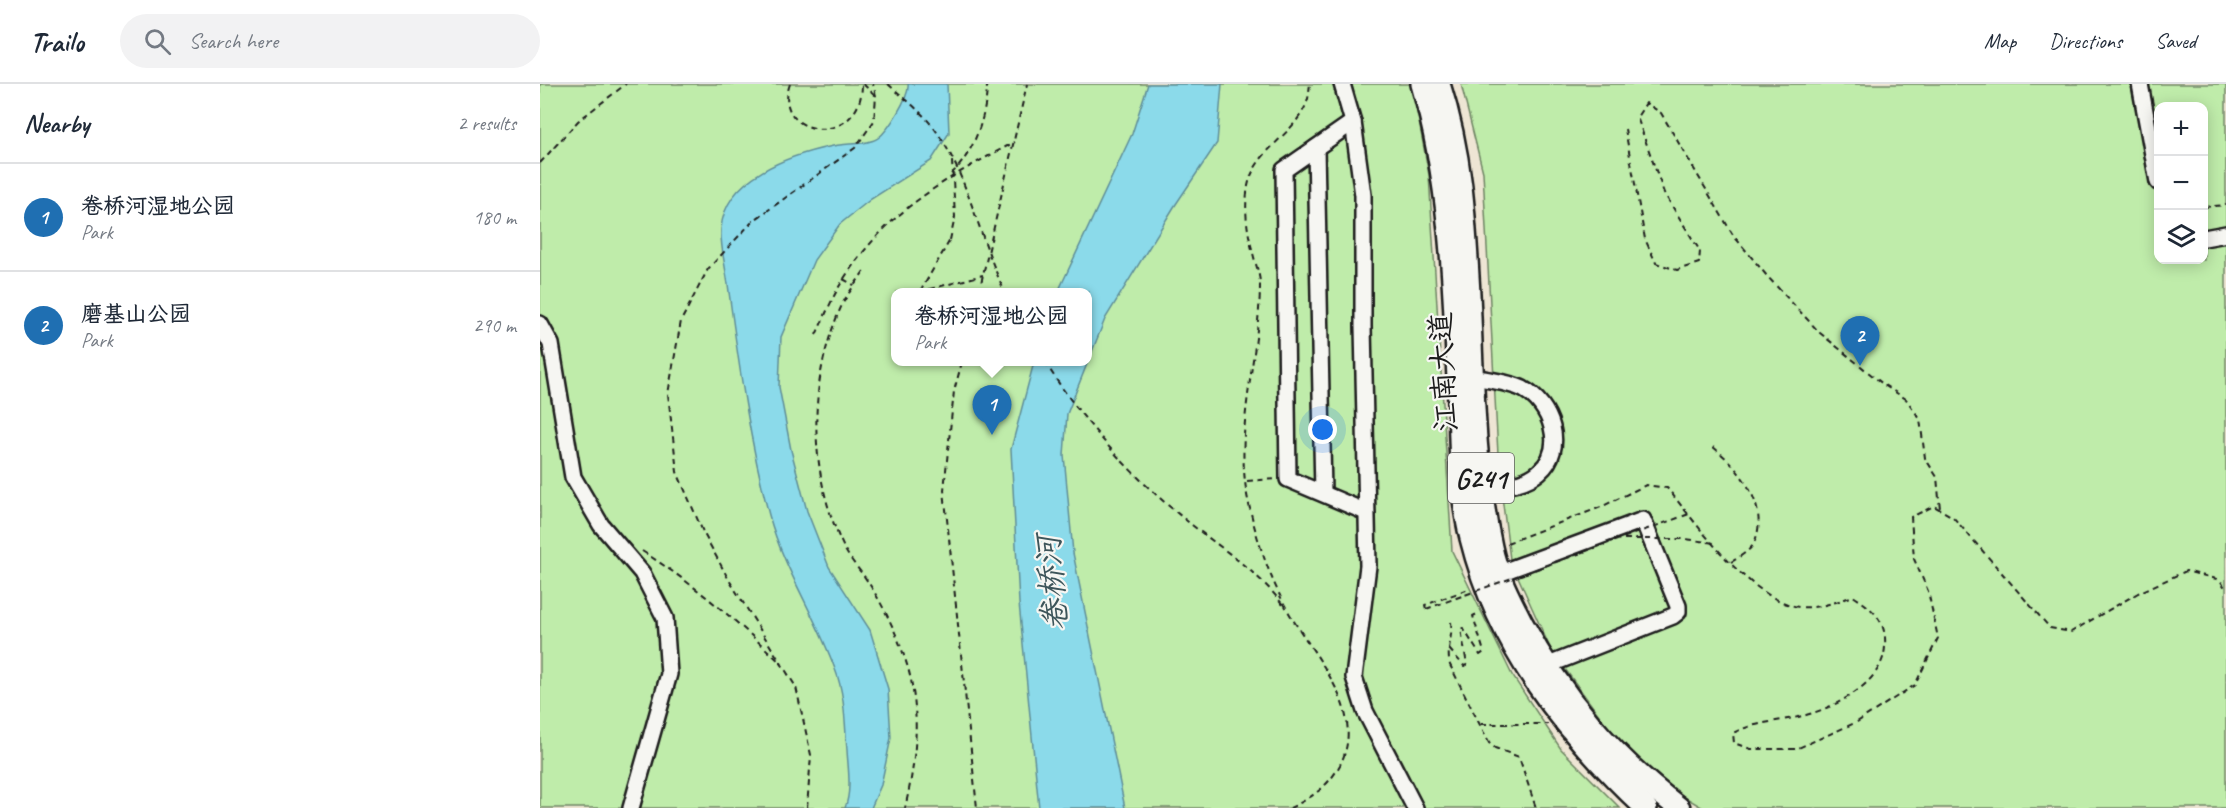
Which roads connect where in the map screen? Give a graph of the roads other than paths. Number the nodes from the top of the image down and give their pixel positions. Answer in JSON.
{"nodes":[{"id":1,"x":1342,"y":84,"type":"edge"},
{"id":2,"x":1422,"y":84,"type":"edge"},
{"id":3,"x":1438,"y":84,"type":"edge"},
{"id":4,"x":2140,"y":84,"type":"edge"},
{"id":5,"x":1353,"y":122,"type":"junction"},
{"id":6,"x":1316,"y":148,"type":"junction"},
{"id":7,"x":2154,"y":160,"type":"edge"},
{"id":8,"x":2226,"y":234,"type":"edge"},
{"id":9,"x":2208,"y":237,"type":"edge"},
{"id":10,"x":540,"y":324,"type":"edge"},
{"id":11,"x":1473,"y":377,"type":"junction"},
{"id":12,"x":1482,"y":490,"type":"junction"},
{"id":13,"x":1323,"y":494,"type":"junction"},
{"id":14,"x":1366,"y":512,"type":"junction"},
{"id":15,"x":1493,"y":578,"type":"junction"},
{"id":16,"x":1546,"y":666,"type":"junction"},
{"id":17,"x":631,"y":808,"type":"edge"},
{"id":18,"x":1415,"y":808,"type":"edge"},
{"id":19,"x":1646,"y":808,"type":"edge"},
{"id":20,"x":1679,"y":808,"type":"edge"}],
"edges":[{"from":1,"to":5,"type":"street"},
{"from":2,"to":15,"type":"highway","name":"江南大道","number":"G241"},
{"from":3,"to":11,"type":"highway","name":"江南大道","number":"G241"},
{"from":4,"to":7,"type":"street"},
{"from":5,"to":6,"type":"street"},
{"from":5,"to":14,"type":"street"},
{"from":6,"to":13,"type":"street"},
{"from":6,"to":13,"type":"street"},
{"from":8,"to":9,"type":"street"},
{"from":10,"to":17,"type":"street"},
{"from":11,"to":12,"type":"highway","name":"江南大道","number":"G241"},
{"from":11,"to":12,"type":"street"},
{"from":12,"to":15,"type":"highway","name":"江南大道","number":"G241"},
{"from":13,"to":14,"type":"street"},
{"from":14,"to":18,"type":"street"},
{"from":15,"to":16,"type":"highway","name":"江南大道","number":"G241"},
{"from":15,"to":16,"type":"street"},
{"from":15,"to":19,"type":"highway","name":"江南大道","number":"G241"},
{"from":16,"to":20,"type":"highway","name":"江南大道","number":"G241"}]}
